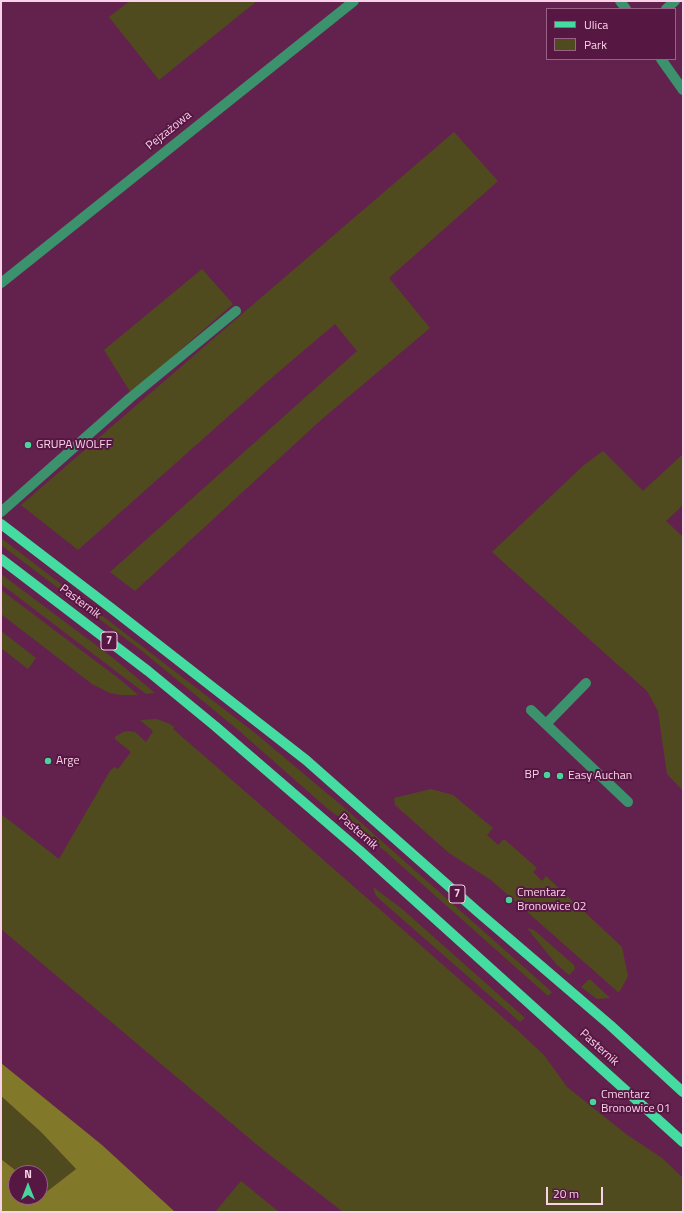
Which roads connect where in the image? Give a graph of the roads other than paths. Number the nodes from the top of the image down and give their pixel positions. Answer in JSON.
{"nodes":[{"id":1,"x":354,"y":1,"type":"edge"},
{"id":2,"x":675,"y":1,"type":"edge"},
{"id":3,"x":667,"y":8,"type":"edge"},
{"id":4,"x":662,"y":60,"type":"edge"},
{"id":5,"x":683,"y":90,"type":"edge"},
{"id":6,"x":1,"y":283,"type":"edge"},
{"id":7,"x":236,"y":311,"type":"dead end"},
{"id":8,"x":1,"y":512,"type":"edge"},
{"id":9,"x":1,"y":524,"type":"edge"},
{"id":10,"x":1,"y":559,"type":"edge"},
{"id":11,"x":586,"y":683,"type":"dead end"},
{"id":12,"x":531,"y":710,"type":"dead end"},
{"id":13,"x":546,"y":724,"type":"junction"},
{"id":14,"x":628,"y":802,"type":"dead end"},
{"id":15,"x":683,"y":1092,"type":"edge"},
{"id":16,"x":683,"y":1142,"type":"edge"}],
"edges":[{"from":1,"to":6,"type":"street","name":"Pejzażowa"},
{"from":2,"to":3,"type":"street"},
{"from":4,"to":5,"type":"street"},
{"from":7,"to":8,"type":"street"},
{"from":9,"to":15,"type":"main road","name":"Pasternik","number":"7"},
{"from":10,"to":16,"type":"main road","name":"Pasternik","number":"7"},
{"from":11,"to":13,"type":"street"},
{"from":12,"to":13,"type":"street"},
{"from":13,"to":14,"type":"street"}]}
